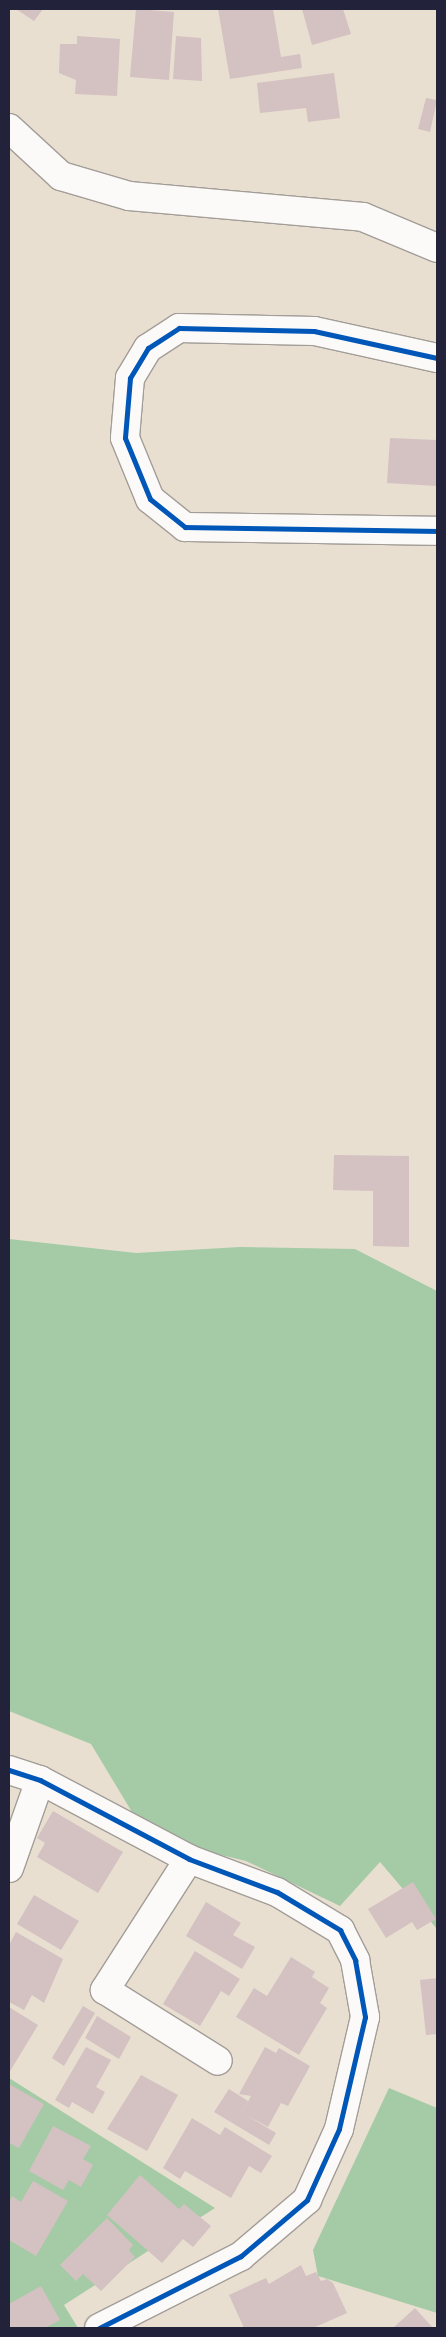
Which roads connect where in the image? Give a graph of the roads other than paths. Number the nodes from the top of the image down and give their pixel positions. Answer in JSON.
{"nodes":[{"id":1,"x":9,"y":128,"type":"edge"},
{"id":2,"x":437,"y":248,"type":"edge"},
{"id":3,"x":437,"y":358,"type":"edge"},
{"id":4,"x":437,"y":531,"type":"edge"},
{"id":5,"x":9,"y":1770,"type":"edge"},
{"id":6,"x":40,"y":1780,"type":"junction"},
{"id":7,"x":189,"y":1859,"type":"junction"},
{"id":8,"x":9,"y":1868,"type":"edge"},
{"id":9,"x":218,"y":2061,"type":"dead end"},
{"id":10,"x":99,"y":2328,"type":"edge"}],
"edges":[{"from":1,"to":2,"type":"street"},
{"from":3,"to":4,"type":"street"},
{"from":5,"to":6,"type":"street"},
{"from":6,"to":7,"type":"street"},
{"from":6,"to":8,"type":"street"},
{"from":7,"to":9,"type":"street"},
{"from":7,"to":10,"type":"street"}]}
